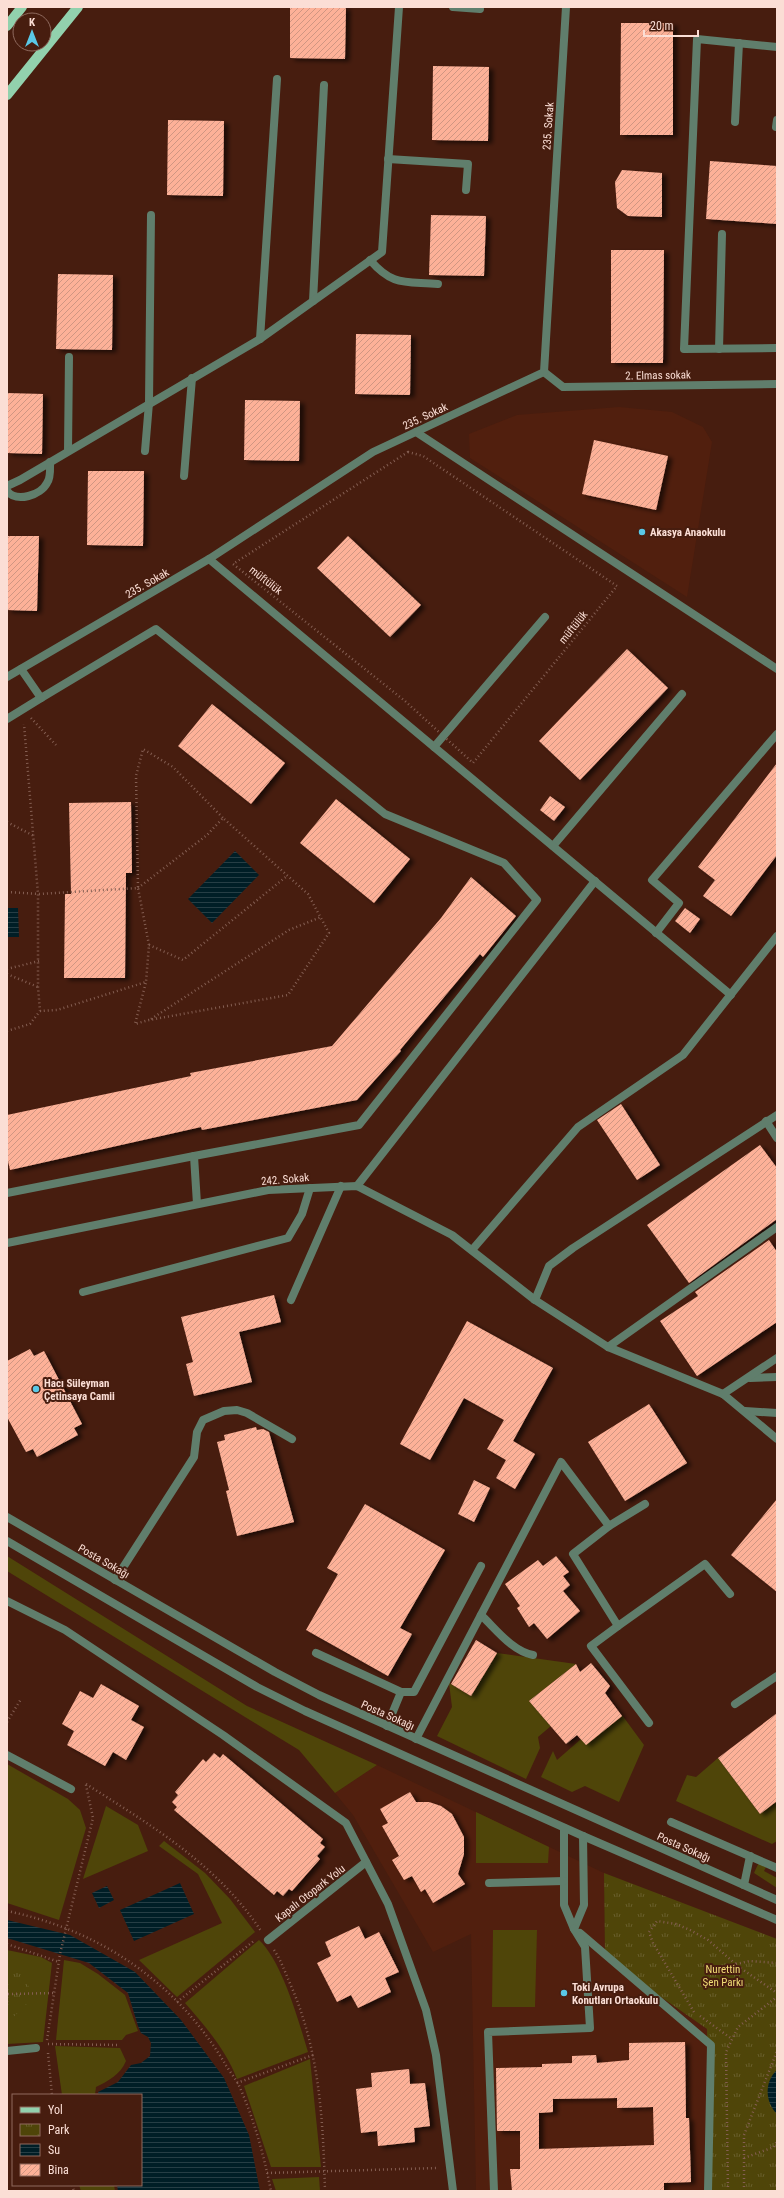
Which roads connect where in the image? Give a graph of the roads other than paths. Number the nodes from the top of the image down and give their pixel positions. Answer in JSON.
{"nodes":[{"id":1,"x":22,"y":7,"type":"edge"},
{"id":2,"x":78,"y":7,"type":"edge"},
{"id":3,"x":399,"y":7,"type":"edge"},
{"id":4,"x":453,"y":7,"type":"edge"},
{"id":5,"x":566,"y":7,"type":"edge"},
{"id":6,"x":480,"y":9,"type":"dead end"},
{"id":7,"x":7,"y":26,"type":"edge"},
{"id":8,"x":739,"y":43,"type":"junction"},
{"id":9,"x":777,"y":48,"type":"edge"},
{"id":10,"x":277,"y":79,"type":"dead end"},
{"id":11,"x":324,"y":85,"type":"dead end"},
{"id":12,"x":7,"y":95,"type":"edge"},
{"id":13,"x":735,"y":122,"type":"dead end"},
{"id":14,"x":388,"y":159,"type":"junction"},
{"id":15,"x":466,"y":190,"type":"dead end"},
{"id":16,"x":151,"y":216,"type":"dead end"},
{"id":17,"x":722,"y":234,"type":"dead end"},
{"id":18,"x":370,"y":260,"type":"junction"},
{"id":19,"x":438,"y":284,"type":"dead end"},
{"id":20,"x":313,"y":301,"type":"junction"},
{"id":21,"x":260,"y":339,"type":"junction"},
{"id":22,"x":777,"y":348,"type":"edge"},
{"id":23,"x":719,"y":349,"type":"junction"},
{"id":24,"x":69,"y":357,"type":"dead end"},
{"id":25,"x":544,"y":372,"type":"junction"},
{"id":26,"x":192,"y":378,"type":"junction"},
{"id":27,"x":777,"y":384,"type":"edge"},
{"id":28,"x":149,"y":403,"type":"junction"},
{"id":29,"x":416,"y":432,"type":"junction"},
{"id":30,"x":68,"y":451,"type":"junction"},
{"id":31,"x":145,"y":452,"type":"dead end"},
{"id":32,"x":50,"y":462,"type":"junction"},
{"id":33,"x":184,"y":476,"type":"dead end"},
{"id":34,"x":7,"y":486,"type":"edge"},
{"id":35,"x":7,"y":491,"type":"edge"},
{"id":36,"x":209,"y":559,"type":"junction"},
{"id":37,"x":545,"y":617,"type":"dead end"},
{"id":38,"x":21,"y":669,"type":"junction"},
{"id":39,"x":777,"y":669,"type":"edge"},
{"id":40,"x":7,"y":677,"type":"edge"},
{"id":41,"x":682,"y":694,"type":"dead end"},
{"id":42,"x":41,"y":698,"type":"junction"},
{"id":43,"x":7,"y":719,"type":"edge"},
{"id":44,"x":777,"y":734,"type":"edge"},
{"id":45,"x":434,"y":747,"type":"junction"},
{"id":46,"x":552,"y":846,"type":"junction"},
{"id":47,"x":595,"y":881,"type":"junction"},
{"id":48,"x":656,"y":933,"type":"junction"},
{"id":49,"x":777,"y":936,"type":"edge"},
{"id":50,"x":731,"y":995,"type":"junction"},
{"id":51,"x":777,"y":1115,"type":"edge"},
{"id":52,"x":766,"y":1121,"type":"junction"},
{"id":53,"x":777,"y":1138,"type":"edge"},
{"id":54,"x":194,"y":1156,"type":"junction"},
{"id":55,"x":341,"y":1186,"type":"junction"},
{"id":56,"x":357,"y":1186,"type":"junction"},
{"id":57,"x":310,"y":1188,"type":"junction"},
{"id":58,"x":7,"y":1193,"type":"edge"},
{"id":59,"x":197,"y":1204,"type":"junction"},
{"id":60,"x":777,"y":1227,"type":"edge"},
{"id":61,"x":7,"y":1243,"type":"edge"},
{"id":62,"x":472,"y":1250,"type":"junction"},
{"id":63,"x":83,"y":1292,"type":"dead end"},
{"id":64,"x":291,"y":1300,"type":"dead end"},
{"id":65,"x":535,"y":1300,"type":"junction"},
{"id":66,"x":608,"y":1347,"type":"junction"},
{"id":67,"x":777,"y":1358,"type":"edge"},
{"id":68,"x":777,"y":1377,"type":"edge"},
{"id":69,"x":750,"y":1378,"type":"junction"},
{"id":70,"x":723,"y":1394,"type":"junction"},
{"id":71,"x":744,"y":1411,"type":"junction"},
{"id":72,"x":777,"y":1413,"type":"edge"},
{"id":73,"x":292,"y":1439,"type":"dead end"},
{"id":74,"x":777,"y":1439,"type":"edge"},
{"id":75,"x":645,"y":1504,"type":"dead end"},
{"id":76,"x":7,"y":1517,"type":"edge"},
{"id":77,"x":609,"y":1526,"type":"junction"},
{"id":78,"x":7,"y":1541,"type":"edge"},
{"id":79,"x":481,"y":1566,"type":"dead end"},
{"id":80,"x":115,"y":1580,"type":"junction"},
{"id":81,"x":730,"y":1594,"type":"dead end"},
{"id":82,"x":7,"y":1601,"type":"edge"},
{"id":83,"x":481,"y":1615,"type":"junction"},
{"id":84,"x":618,"y":1626,"type":"junction"},
{"id":85,"x":316,"y":1653,"type":"dead end"},
{"id":86,"x":533,"y":1655,"type":"dead end"},
{"id":87,"x":777,"y":1676,"type":"edge"},
{"id":88,"x":401,"y":1692,"type":"junction"},
{"id":89,"x":735,"y":1704,"type":"dead end"},
{"id":90,"x":649,"y":1723,"type":"dead end"},
{"id":91,"x":387,"y":1726,"type":"junction"},
{"id":92,"x":416,"y":1739,"type":"junction"},
{"id":93,"x":7,"y":1755,"type":"edge"},
{"id":94,"x":71,"y":1789,"type":"dead end"},
{"id":95,"x":671,"y":1822,"type":"dead end"},
{"id":96,"x":564,"y":1828,"type":"junction"},
{"id":97,"x":583,"y":1836,"type":"junction"},
{"id":98,"x":750,"y":1856,"type":"junction"},
{"id":99,"x":366,"y":1862,"type":"junction"},
{"id":100,"x":777,"y":1868,"type":"edge"},
{"id":101,"x":564,"y":1881,"type":"junction"},
{"id":102,"x":489,"y":1883,"type":"dead end"},
{"id":103,"x":744,"y":1885,"type":"junction"},
{"id":104,"x":777,"y":1900,"type":"edge"},
{"id":105,"x":777,"y":1920,"type":"edge"},
{"id":106,"x":574,"y":1929,"type":"junction"},
{"id":107,"x":265,"y":1937,"type":"road end"},
{"id":108,"x":36,"y":2048,"type":"dead end"},
{"id":109,"x":7,"y":2051,"type":"edge"},
{"id":110,"x":453,"y":2191,"type":"edge"},
{"id":111,"x":494,"y":2191,"type":"edge"},
{"id":112,"x":708,"y":2191,"type":"edge"}],
"edges":[{"from":1,"to":7,"type":"main road"},
{"from":2,"to":12,"type":"main road"},
{"from":3,"to":14,"type":"street"},
{"from":4,"to":6,"type":"street"},
{"from":5,"to":25,"type":"street","name":"235. Sokak"},
{"from":8,"to":9,"type":"street"},
{"from":8,"to":13,"type":"street"},
{"from":8,"to":23,"type":"street"},
{"from":10,"to":21,"type":"street"},
{"from":11,"to":20,"type":"street"},
{"from":14,"to":15,"type":"street"},
{"from":14,"to":18,"type":"street"},
{"from":16,"to":28,"type":"street"},
{"from":17,"to":23,"type":"street"},
{"from":18,"to":19,"type":"street"},
{"from":18,"to":20,"type":"street"},
{"from":20,"to":21,"type":"street"},
{"from":21,"to":26,"type":"street"},
{"from":22,"to":23,"type":"street"},
{"from":24,"to":30,"type":"street"},
{"from":25,"to":27,"type":"street","name":"2. Elmas sokak"},
{"from":25,"to":29,"type":"street","name":"235. Sokak"},
{"from":26,"to":28,"type":"street"},
{"from":26,"to":33,"type":"street"},
{"from":28,"to":30,"type":"street"},
{"from":28,"to":31,"type":"street"},
{"from":29,"to":36,"type":"street","name":"235. Sokak"},
{"from":29,"to":39,"type":"street"},
{"from":30,"to":32,"type":"street"},
{"from":32,"to":34,"type":"street"},
{"from":32,"to":35,"type":"street"},
{"from":36,"to":38,"type":"street","name":"235. Sokak"},
{"from":36,"to":45,"type":"street"},
{"from":37,"to":45,"type":"street"},
{"from":38,"to":40,"type":"street","name":"235. Sokak"},
{"from":38,"to":42,"type":"street"},
{"from":41,"to":46,"type":"street"},
{"from":42,"to":43,"type":"street"},
{"from":42,"to":54,"type":"street"},
{"from":44,"to":48,"type":"street"},
{"from":45,"to":46,"type":"street"},
{"from":46,"to":47,"type":"street"},
{"from":47,"to":48,"type":"street"},
{"from":47,"to":56,"type":"street"},
{"from":48,"to":50,"type":"street"},
{"from":49,"to":50,"type":"street"},
{"from":50,"to":62,"type":"street"},
{"from":51,"to":52,"type":"street"},
{"from":52,"to":53,"type":"street"},
{"from":52,"to":65,"type":"street"},
{"from":54,"to":58,"type":"street"},
{"from":54,"to":59,"type":"street"},
{"from":55,"to":56,"type":"street","name":"242. Sokak"},
{"from":55,"to":57,"type":"street","name":"242. Sokak"},
{"from":55,"to":64,"type":"street"},
{"from":56,"to":62,"type":"street","name":"242. Sokak"},
{"from":57,"to":59,"type":"street","name":"242. Sokak"},
{"from":57,"to":63,"type":"street"},
{"from":59,"to":61,"type":"street","name":"242. Sokak"},
{"from":60,"to":66,"type":"street"},
{"from":62,"to":65,"type":"street","name":"242. Sokak"},
{"from":65,"to":66,"type":"street","name":"242. Sokak"},
{"from":66,"to":70,"type":"street","name":"242. Sokak"},
{"from":67,"to":69,"type":"street"},
{"from":68,"to":69,"type":"street"},
{"from":69,"to":70,"type":"street"},
{"from":70,"to":71,"type":"street","name":"242. Sokak"},
{"from":71,"to":72,"type":"street"},
{"from":71,"to":74,"type":"street","name":"242. Sokak"},
{"from":73,"to":80,"type":"street"},
{"from":75,"to":77,"type":"street"},
{"from":76,"to":80,"type":"street","name":"Posta Sokağı"},
{"from":77,"to":83,"type":"street"},
{"from":77,"to":84,"type":"street"},
{"from":78,"to":96,"type":"street"},
{"from":79,"to":88,"type":"street"},
{"from":80,"to":91,"type":"street","name":"Posta Sokağı"},
{"from":81,"to":84,"type":"street"},
{"from":82,"to":99,"type":"street"},
{"from":83,"to":86,"type":"street"},
{"from":83,"to":92,"type":"street"},
{"from":84,"to":90,"type":"street"},
{"from":85,"to":88,"type":"street"},
{"from":87,"to":89,"type":"street"},
{"from":88,"to":91,"type":"street"},
{"from":91,"to":92,"type":"street","name":"Posta Sokağı"},
{"from":92,"to":103,"type":"street","name":"Posta Sokağı"},
{"from":93,"to":94,"type":"street"},
{"from":95,"to":98,"type":"street"},
{"from":96,"to":97,"type":"street"},
{"from":96,"to":101,"type":"street"},
{"from":97,"to":105,"type":"street"},
{"from":97,"to":106,"type":"street"},
{"from":98,"to":100,"type":"street"},
{"from":98,"to":103,"type":"street"},
{"from":99,"to":107,"type":"street","name":"Kapalı Otopark Yolu"},
{"from":99,"to":110,"type":"street"},
{"from":101,"to":102,"type":"street"},
{"from":101,"to":106,"type":"street"},
{"from":103,"to":104,"type":"street","name":"Posta Sokağı"},
{"from":106,"to":111,"type":"street"},
{"from":106,"to":112,"type":"street"},
{"from":108,"to":109,"type":"street"}]}
